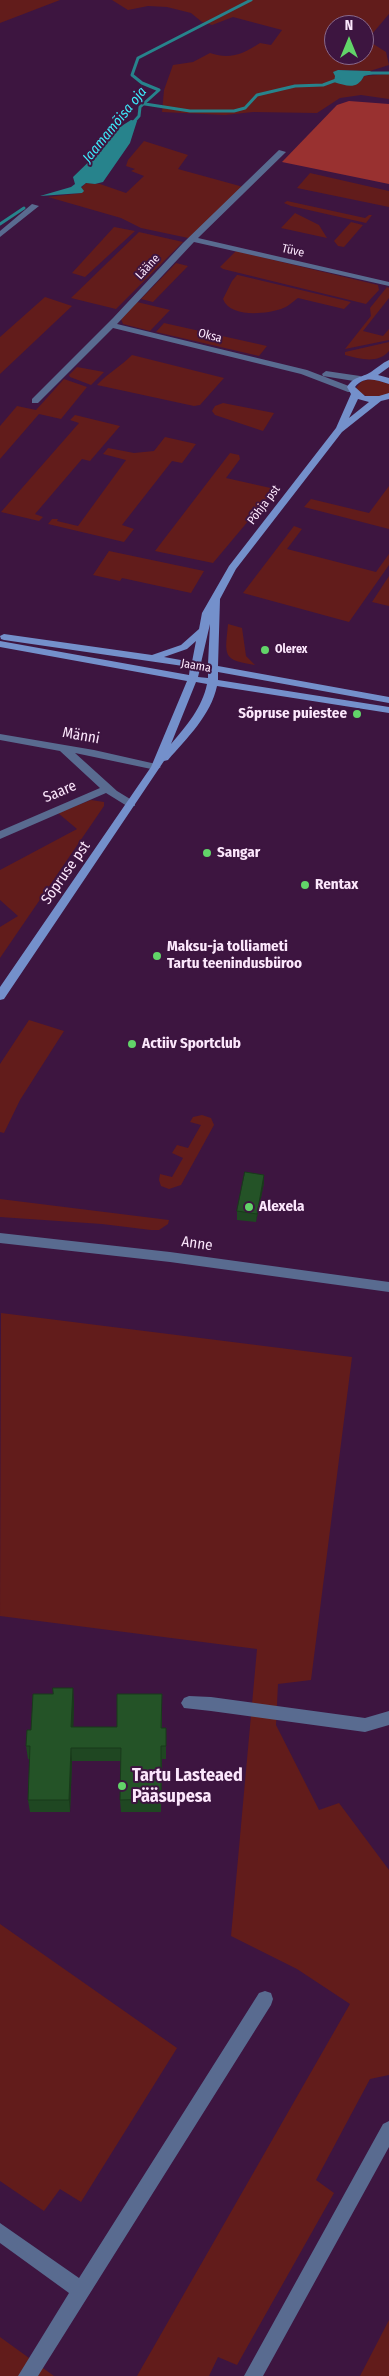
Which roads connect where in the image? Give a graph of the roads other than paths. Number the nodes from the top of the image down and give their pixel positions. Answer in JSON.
{"nodes":[{"id":1,"x":282,"y":152,"type":"dead end"},
{"id":2,"x":35,"y":206,"type":"dead end"},
{"id":3,"x":0,"y":235,"type":"edge"},
{"id":4,"x":193,"y":239,"type":"junction"},
{"id":5,"x":389,"y":284,"type":"edge"},
{"id":6,"x":111,"y":325,"type":"junction"},
{"id":7,"x":389,"y":363,"type":"edge"},
{"id":8,"x":304,"y":372,"type":"junction"},
{"id":9,"x":370,"y":377,"type":"junction"},
{"id":10,"x":360,"y":379,"type":"junction"},
{"id":11,"x":389,"y":381,"type":"edge"},
{"id":12,"x":353,"y":392,"type":"junction"},
{"id":13,"x":385,"y":398,"type":"edge"},
{"id":14,"x":35,"y":401,"type":"dead end"},
{"id":15,"x":339,"y":430,"type":"junction"},
{"id":16,"x":215,"y":599,"type":"junction"},
{"id":17,"x":201,"y":631,"type":"junction"},
{"id":18,"x":0,"y":636,"type":"edge"},
{"id":19,"x":0,"y":644,"type":"edge"},
{"id":20,"x":148,"y":657,"type":"junction"},
{"id":21,"x":196,"y":665,"type":"junction"},
{"id":22,"x":214,"y":669,"type":"junction"},
{"id":23,"x":193,"y":678,"type":"junction"},
{"id":24,"x":214,"y":682,"type":"junction"},
{"id":25,"x":389,"y":700,"type":"edge"},
{"id":26,"x":389,"y":710,"type":"edge"},
{"id":27,"x":0,"y":737,"type":"edge"},
{"id":28,"x":61,"y":748,"type":"junction"},
{"id":29,"x":94,"y":753,"type":"junction"},
{"id":30,"x":84,"y":765,"type":"junction"},
{"id":31,"x":156,"y":767,"type":"junction"},
{"id":32,"x":107,"y":789,"type":"junction"},
{"id":33,"x":131,"y":804,"type":"junction"},
{"id":34,"x":0,"y":835,"type":"edge"},
{"id":35,"x":0,"y":996,"type":"edge"},
{"id":36,"x":0,"y":1238,"type":"edge"},
{"id":37,"x":389,"y":1287,"type":"edge"},
{"id":38,"x":189,"y":1703,"type":"dead end"},
{"id":39,"x":389,"y":1718,"type":"edge"},
{"id":40,"x":265,"y":1999,"type":"dead end"},
{"id":41,"x":389,"y":2130,"type":"edge"},
{"id":42,"x":0,"y":2232,"type":"edge"},
{"id":43,"x":81,"y":2290,"type":"junction"},
{"id":44,"x":27,"y":2376,"type":"edge"},
{"id":45,"x":253,"y":2376,"type":"edge"}],
"edges":[{"from":1,"to":4,"type":"street","name":"Lääne"},
{"from":2,"to":3,"type":"street"},
{"from":4,"to":5,"type":"street","name":"Tüve"},
{"from":4,"to":6,"type":"street","name":"Lääne"},
{"from":6,"to":8,"type":"street","name":"Oksa"},
{"from":6,"to":14,"type":"street","name":"Lääne"},
{"from":7,"to":9,"type":"main road"},
{"from":8,"to":10,"type":"street","name":"Oksa"},
{"from":8,"to":12,"type":"street","name":"Oksa"},
{"from":9,"to":10,"type":"main road"},
{"from":9,"to":11,"type":"main road"},
{"from":10,"to":12,"type":"main road","name":"Põhja pst"},
{"from":12,"to":13,"type":"main road"},
{"from":12,"to":15,"type":"main road","name":"Põhja pst"},
{"from":13,"to":15,"type":"main road","name":"Põhja pst"},
{"from":15,"to":16,"type":"main road","name":"Põhja pst"},
{"from":16,"to":17,"type":"main road","name":"Põhja pst"},
{"from":16,"to":22,"type":"main road"},
{"from":17,"to":20,"type":"main road"},
{"from":17,"to":21,"type":"main road","name":"Põhja pst"},
{"from":18,"to":20,"type":"main road","name":"Jaama"},
{"from":19,"to":23,"type":"main road","name":"Jaama"},
{"from":20,"to":21,"type":"main road","name":"Jaama"},
{"from":21,"to":22,"type":"main road","name":"Jaama"},
{"from":21,"to":23,"type":"main road","name":"Sõpruse pst"},
{"from":22,"to":24,"type":"main road","name":"Sõpruse pst"},
{"from":22,"to":25,"type":"main road","name":"Jaama"},
{"from":23,"to":24,"type":"main road","name":"Jaama"},
{"from":23,"to":31,"type":"main road","name":"Sõpruse pst"},
{"from":24,"to":26,"type":"main road","name":"Jaama"},
{"from":24,"to":31,"type":"main road","name":"Sõpruse pst"},
{"from":27,"to":28,"type":"street","name":"Männi"},
{"from":28,"to":29,"type":"street","name":"Männi"},
{"from":28,"to":30,"type":"street"},
{"from":29,"to":30,"type":"street"},
{"from":29,"to":31,"type":"street","name":"Männi"},
{"from":30,"to":32,"type":"street"},
{"from":31,"to":33,"type":"main road","name":"Sõpruse pst"},
{"from":32,"to":33,"type":"street"},
{"from":32,"to":34,"type":"street","name":"Saare"},
{"from":33,"to":35,"type":"main road","name":"Sõpruse pst"},
{"from":36,"to":37,"type":"street","name":"Anne"},
{"from":38,"to":39,"type":"street"},
{"from":40,"to":43,"type":"street"},
{"from":41,"to":45,"type":"street"},
{"from":42,"to":43,"type":"street"},
{"from":43,"to":44,"type":"street"}]}
